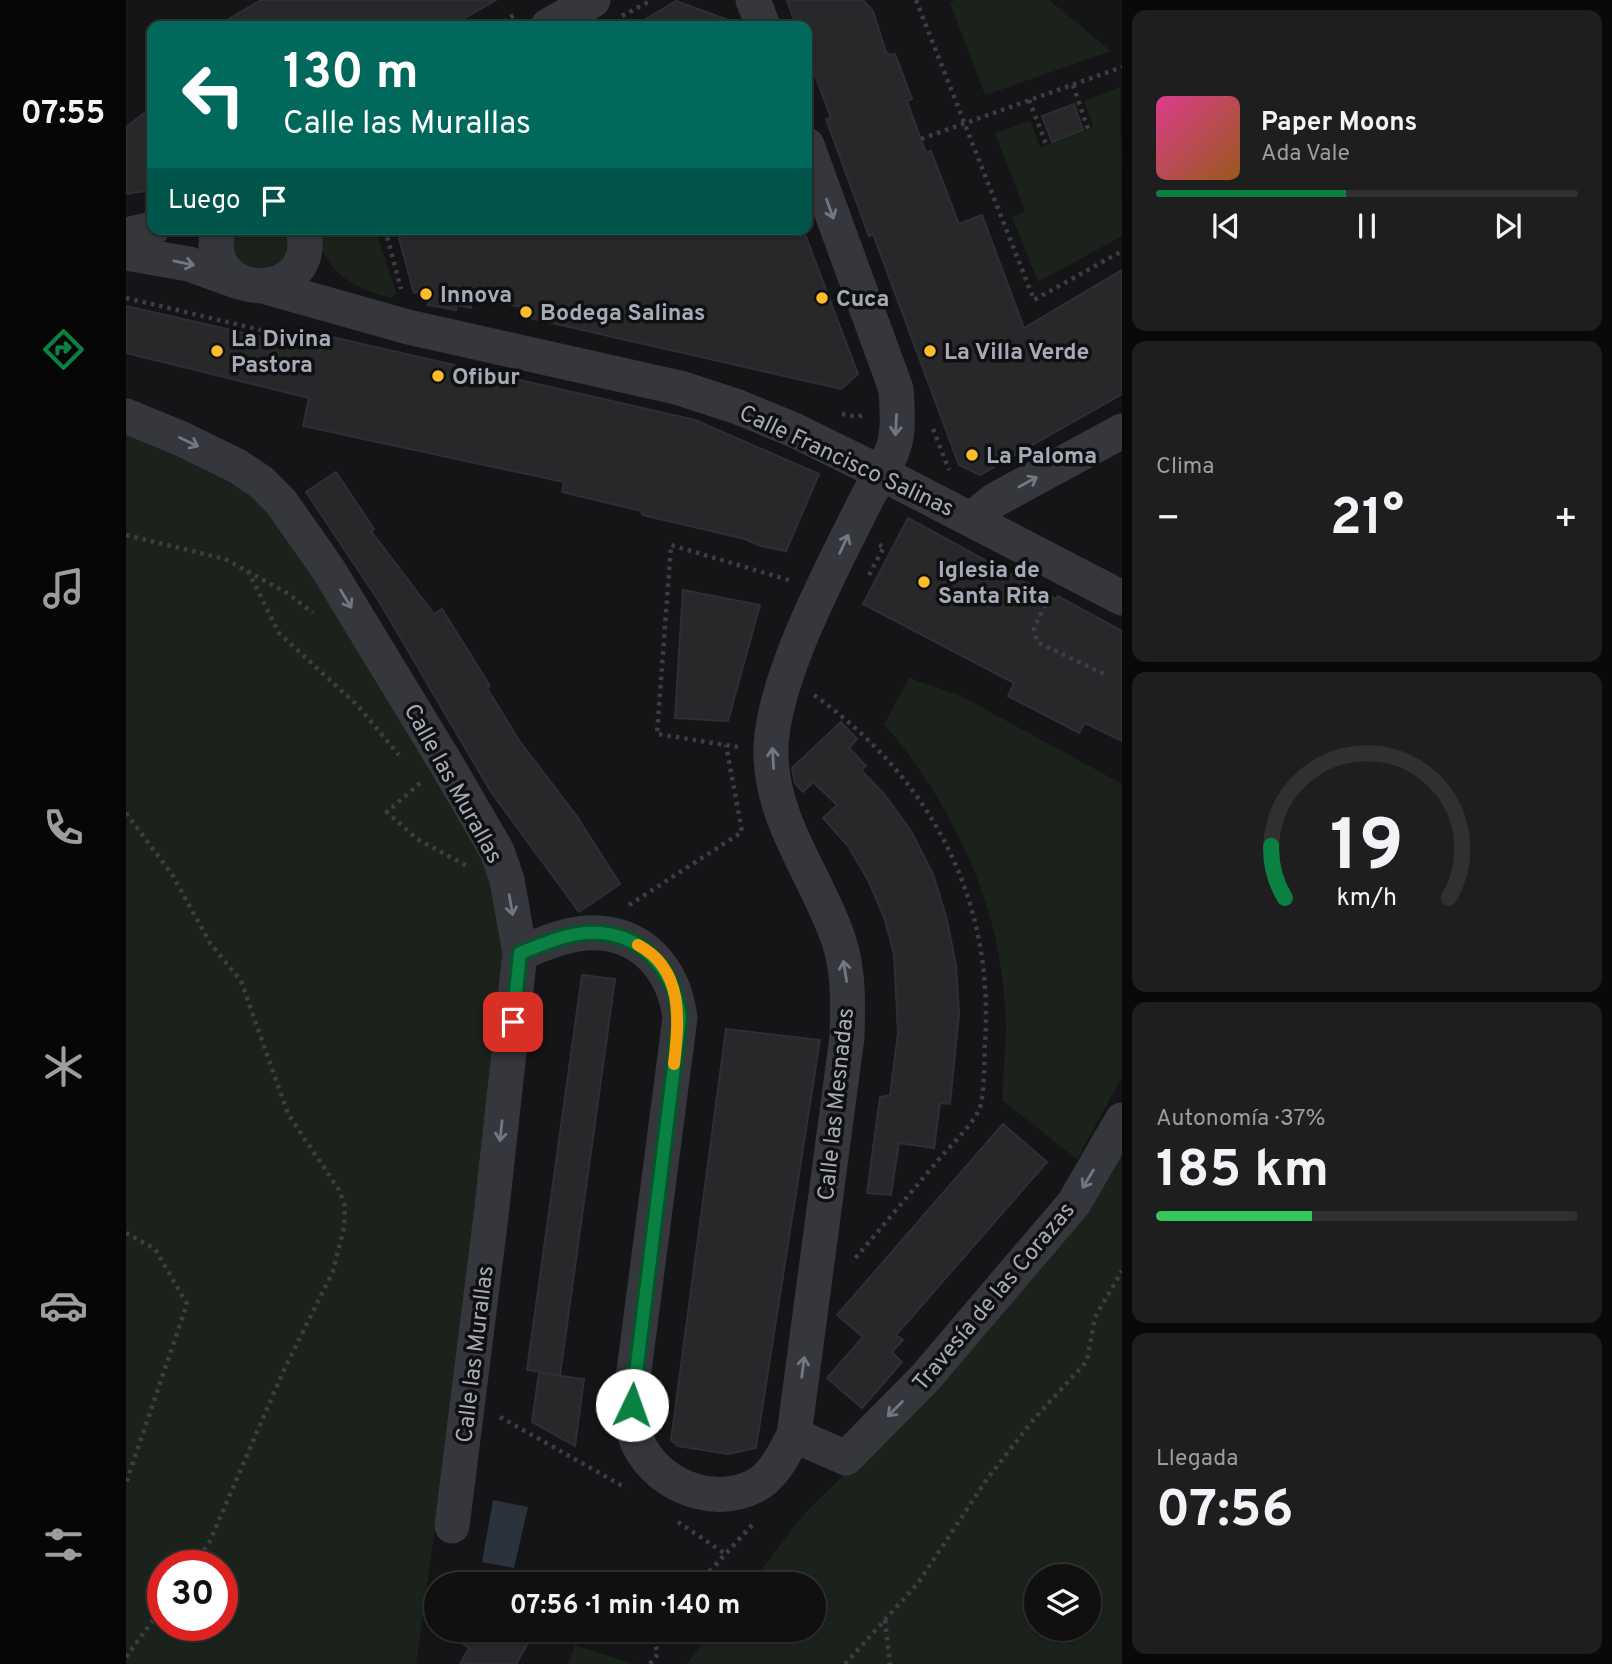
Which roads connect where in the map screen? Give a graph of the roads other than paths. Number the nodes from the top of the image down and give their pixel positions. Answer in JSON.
{"nodes":[{"id":1,"x":753,"y":0,"type":"edge"},
{"id":2,"x":603,"y":10,"type":"edge"},
{"id":3,"x":565,"y":21,"type":"edge"},
{"id":4,"x":761,"y":21,"type":"edge"},
{"id":5,"x":812,"y":138,"type":"edge"},
{"id":6,"x":147,"y":230,"type":"edge"},
{"id":7,"x":126,"y":235,"type":"edge"},
{"id":8,"x":217,"y":235,"type":"edge"},
{"id":9,"x":303,"y":242,"type":"edge"},
{"id":10,"x":126,"y":253,"type":"edge"},
{"id":11,"x":253,"y":285,"type":"junction"},
{"id":12,"x":354,"y":312,"type":"junction"},
{"id":13,"x":126,"y":416,"type":"edge"},
{"id":14,"x":1122,"y":431,"type":"edge"},
{"id":15,"x":879,"y":472,"type":"junction"},
{"id":16,"x":971,"y":519,"type":"junction"},
{"id":17,"x":1122,"y":597,"type":"edge"},
{"id":18,"x":520,"y":953,"type":"junction"},
{"id":19,"x":1122,"y":1120,"type":"edge"},
{"id":20,"x":794,"y":1435,"type":"junction"},
{"id":21,"x":452,"y":1526,"type":"dead end"}],
"edges":[{"from":1,"to":4,"type":"street"},
{"from":2,"to":3,"type":"street"},
{"from":5,"to":15,"type":"street","name":"Calle las Mesnadas","one_way":true},
{"from":6,"to":7,"type":"street"},
{"from":8,"to":11,"type":"street"},
{"from":9,"to":11,"type":"street"},
{"from":9,"to":12,"type":"street"},
{"from":10,"to":11,"type":"street","name":"Calle Francisco Salinas","one_way":true},
{"from":11,"to":12,"type":"street","name":"Calle Francisco Salinas"},
{"from":12,"to":15,"type":"street","name":"Calle Francisco Salinas"},
{"from":13,"to":18,"type":"street","name":"Calle las Murallas","one_way":true},
{"from":16,"to":14,"type":"street","one_way":true},
{"from":15,"to":16,"type":"street","name":"Calle Francisco Salinas"},
{"from":20,"to":15,"type":"street","name":"Calle las Mesnadas","one_way":true},
{"from":16,"to":17,"type":"street","name":"Calle Francisco Salinas"},
{"from":18,"to":20,"type":"street","name":"Calle las Mesnadas"},
{"from":18,"to":21,"type":"street","name":"Calle las Murallas","one_way":true},
{"from":19,"to":20,"type":"street","name":"Travesía de las Corazas","one_way":true}]}
